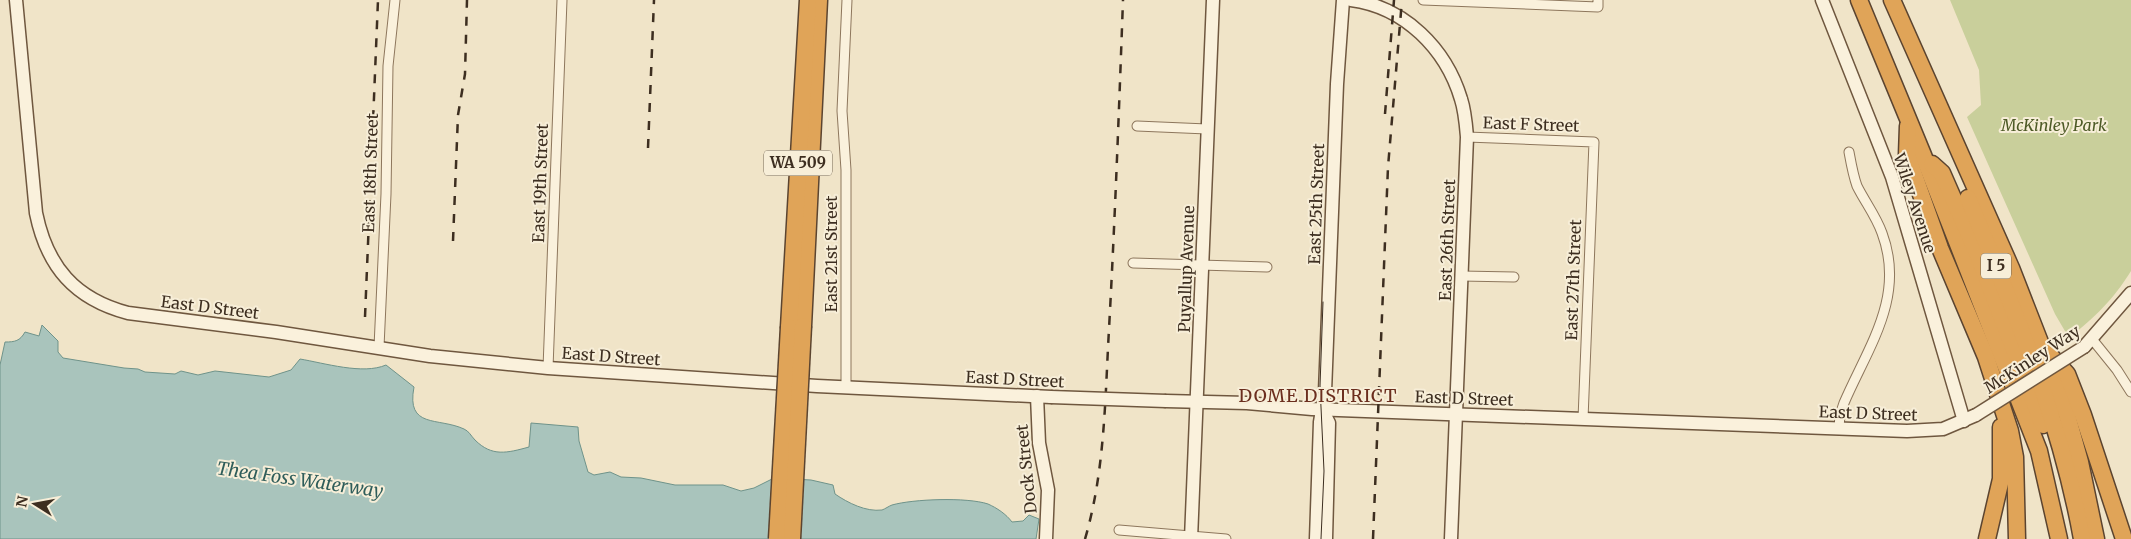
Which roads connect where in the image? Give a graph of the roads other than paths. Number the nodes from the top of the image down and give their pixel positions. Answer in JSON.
{"nodes":[{"id":1,"x":16,"y":0,"type":"edge"},
{"id":2,"x":395,"y":0,"type":"edge"},
{"id":3,"x":562,"y":0,"type":"edge"},
{"id":4,"x":808,"y":0,"type":"edge"},
{"id":5,"x":820,"y":0,"type":"edge"},
{"id":6,"x":847,"y":0,"type":"edge"},
{"id":7,"x":1213,"y":0,"type":"edge"},
{"id":8,"x":1343,"y":0,"type":"edge"},
{"id":9,"x":1351,"y":0,"type":"edge"},
{"id":10,"x":1423,"y":0,"type":"edge"},
{"id":11,"x":1822,"y":0,"type":"edge"},
{"id":12,"x":1859,"y":0,"type":"edge"},
{"id":13,"x":1887,"y":0,"type":"edge"},
{"id":14,"x":1892,"y":0,"type":"edge"},
{"id":15,"x":1472,"y":1,"type":"edge"},
{"id":16,"x":1380,"y":3,"type":"edge"},
{"id":17,"x":1598,"y":4,"type":"edge"},
{"id":18,"x":1908,"y":117,"type":"junction"},
{"id":19,"x":1137,"y":126,"type":"dead end"},
{"id":20,"x":1207,"y":129,"type":"junction"},
{"id":21,"x":1467,"y":137,"type":"junction"},
{"id":22,"x":1594,"y":142,"type":"joint"},
{"id":23,"x":1850,"y":152,"type":"dead end"},
{"id":24,"x":1923,"y":155,"type":"junction"},
{"id":25,"x":1133,"y":263,"type":"dead end"},
{"id":26,"x":1203,"y":265,"type":"junction"},
{"id":27,"x":1267,"y":267,"type":"dead end"},
{"id":28,"x":1461,"y":276,"type":"junction"},
{"id":29,"x":1514,"y":277,"type":"dead end"},
{"id":30,"x":2131,"y":293,"type":"edge"},
{"id":31,"x":796,"y":327,"type":"junction"},
{"id":32,"x":2088,"y":343,"type":"junction"},
{"id":33,"x":2041,"y":345,"type":"junction"},
{"id":34,"x":379,"y":347,"type":"junction"},
{"id":35,"x":548,"y":368,"type":"junction"},
{"id":36,"x":1994,"y":383,"type":"junction"},
{"id":37,"x":851,"y":388,"type":"junction"},
{"id":38,"x":2131,"y":392,"type":"edge"},
{"id":39,"x":1037,"y":396,"type":"junction"},
{"id":40,"x":1197,"y":402,"type":"junction"},
{"id":41,"x":1322,"y":409,"type":"junction"},
{"id":42,"x":1456,"y":414,"type":"junction"},
{"id":43,"x":2083,"y":415,"type":"junction"},
{"id":44,"x":1583,"y":420,"type":"junction"},
{"id":45,"x":1964,"y":421,"type":"junction"},
{"id":46,"x":1839,"y":428,"type":"junction"},
{"id":47,"x":1997,"y":502,"type":"junction"},
{"id":48,"x":1119,"y":530,"type":"dead end"},
{"id":49,"x":2131,"y":535,"type":"edge"},
{"id":50,"x":1191,"y":538,"type":"edge"},
{"id":51,"x":776,"y":539,"type":"edge"},
{"id":52,"x":792,"y":539,"type":"edge"},
{"id":53,"x":1046,"y":539,"type":"edge"},
{"id":54,"x":1226,"y":539,"type":"edge"},
{"id":55,"x":1316,"y":539,"type":"edge"},
{"id":56,"x":1326,"y":539,"type":"edge"},
{"id":57,"x":1451,"y":539,"type":"edge"},
{"id":58,"x":1983,"y":539,"type":"edge"},
{"id":59,"x":1987,"y":539,"type":"edge"},
{"id":60,"x":2017,"y":539,"type":"edge"},
{"id":61,"x":2059,"y":539,"type":"edge"},
{"id":62,"x":2073,"y":539,"type":"edge"},
{"id":63,"x":2082,"y":539,"type":"edge"},
{"id":64,"x":2096,"y":539,"type":"edge"},
{"id":65,"x":2124,"y":539,"type":"edge"}],
"edges":[{"from":1,"to":34,"type":"street","name":"East D Street"},
{"from":2,"to":34,"type":"street","name":"East 18th Street"},
{"from":3,"to":35,"type":"street","name":"East 19th Street"},
{"from":4,"to":31,"type":"highway","number":"WA 509"},
{"from":5,"to":31,"type":"highway","number":"WA 509"},
{"from":6,"to":37,"type":"street","name":"East 21st Street"},
{"from":7,"to":20,"type":"street","name":"Puyallup Avenue"},
{"from":8,"to":41,"type":"street","name":"East 25th Street"},
{"from":9,"to":16,"type":"street","name":"East 26th Street"},
{"from":10,"to":15,"type":"street"},
{"from":11,"to":45,"type":"street","name":"Wiley Avenue"},
{"from":12,"to":18,"type":"highway","number":"I 5"},
{"from":13,"to":63,"type":"highway","number":"I 5"},
{"from":14,"to":33,"type":"highway","number":"I 5"},
{"from":15,"to":17,"type":"street"},
{"from":16,"to":21,"type":"street","name":"East 26th Street"},
{"from":18,"to":24,"type":"highway","number":"I 5"},
{"from":18,"to":36,"type":"highway"},
{"from":19,"to":20,"type":"street"},
{"from":20,"to":26,"type":"street","name":"Puyallup Avenue"},
{"from":21,"to":22,"type":"street","name":"East F Street"},
{"from":21,"to":28,"type":"street","name":"East 26th Street"},
{"from":22,"to":44,"type":"street","name":"East 27th Street"},
{"from":23,"to":46,"type":"street"},
{"from":24,"to":61,"type":"highway","number":"I 5"},
{"from":24,"to":62,"type":"highway","number":"I 5"},
{"from":25,"to":26,"type":"street"},
{"from":26,"to":27,"type":"street"},
{"from":26,"to":40,"type":"street","name":"Puyallup Avenue"},
{"from":28,"to":29,"type":"street"},
{"from":28,"to":42,"type":"street","name":"East 26th Street"},
{"from":30,"to":32,"type":"street","name":"McKinley Way"},
{"from":31,"to":51,"type":"highway","number":"WA 509","bridge":true},
{"from":31,"to":52,"type":"highway","number":"WA 509","bridge":true},
{"from":32,"to":38,"type":"street"},
{"from":32,"to":45,"type":"street","name":"McKinley Way","bridge":true},
{"from":33,"to":43,"type":"highway"},
{"from":33,"to":64,"type":"highway","number":"I 5"},
{"from":34,"to":35,"type":"street","name":"East D Street"},
{"from":35,"to":37,"type":"street","name":"East D Street"},
{"from":36,"to":47,"type":"highway"},
{"from":36,"to":60,"type":"highway"},
{"from":37,"to":39,"type":"street","name":"East D Street"},
{"from":39,"to":40,"type":"street","name":"East D Street","bridge":true},
{"from":39,"to":53,"type":"street","name":"Dock Street"},
{"from":40,"to":41,"type":"street","name":"East D Street"},
{"from":40,"to":50,"type":"street","name":"Puyallup Avenue"},
{"from":41,"to":42,"type":"street","name":"East D Street"},
{"from":41,"to":55,"type":"street","name":"East 25th Street"},
{"from":41,"to":56,"type":"street","name":"East 25th Street"},
{"from":42,"to":44,"type":"street","name":"East D Street"},
{"from":42,"to":57,"type":"street","name":"East 26th Street"},
{"from":43,"to":49,"type":"highway"},
{"from":43,"to":65,"type":"highway"},
{"from":44,"to":46,"type":"street","name":"East D Street"},
{"from":45,"to":46,"type":"street","name":"East D Street"},
{"from":47,"to":58,"type":"highway"},
{"from":47,"to":59,"type":"highway"},
{"from":48,"to":50,"type":"street"},
{"from":50,"to":54,"type":"street"}]}
